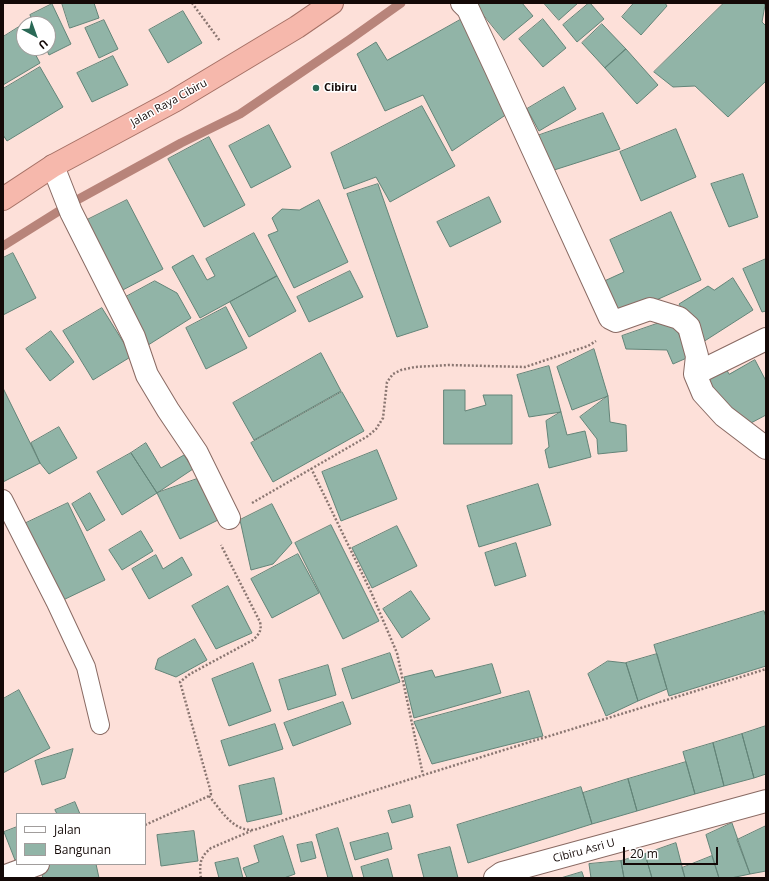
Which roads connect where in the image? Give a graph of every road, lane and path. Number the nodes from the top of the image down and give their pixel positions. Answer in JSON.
{"nodes":[{"id":1,"x":192,"y":3,"type":"edge"},
{"id":2,"x":332,"y":3,"type":"edge"},
{"id":3,"x":462,"y":3,"type":"edge"},
{"id":4,"x":236,"y":64,"type":"junction"},
{"id":5,"x":52,"y":166,"type":"junction"},
{"id":6,"x":3,"y":199,"type":"edge"},
{"id":7,"x":766,"y":339,"type":"edge"},
{"id":8,"x":598,"y":340,"type":"dead end"},
{"id":9,"x":695,"y":374,"type":"junction"},
{"id":10,"x":766,"y":448,"type":"edge"},
{"id":11,"x":311,"y":468,"type":"junction"},
{"id":12,"x":3,"y":499,"type":"edge"},
{"id":13,"x":229,"y":518,"type":"junction"},
{"id":14,"x":766,"y":669,"type":"edge"},
{"id":15,"x":100,"y":725,"type":"dead end"},
{"id":16,"x":423,"y":775,"type":"junction"},
{"id":17,"x":209,"y":796,"type":"junction"},
{"id":18,"x":766,"y":801,"type":"edge"},
{"id":19,"x":146,"y":825,"type":"edge"},
{"id":20,"x":254,"y":830,"type":"junction"},
{"id":21,"x":35,"y":865,"type":"edge"},
{"id":22,"x":3,"y":877,"type":"edge"},
{"id":23,"x":201,"y":878,"type":"edge"},
{"id":24,"x":495,"y":878,"type":"edge"}],
"edges":[{"from":1,"to":4,"type":"path"},
{"from":2,"to":4,"type":"highway","name":"Jalan Raya Cibiru"},
{"from":3,"to":9,"type":"street"},
{"from":4,"to":5,"type":"highway","name":"Jalan Raya Cibiru"},
{"from":5,"to":6,"type":"highway","name":"Jalan Raya Cibiru"},
{"from":5,"to":13,"type":"street"},
{"from":7,"to":9,"type":"street"},
{"from":8,"to":11,"type":"path"},
{"from":9,"to":10,"type":"street"},
{"from":11,"to":13,"type":"path"},
{"from":11,"to":16,"type":"path"},
{"from":12,"to":15,"type":"lane"},
{"from":13,"to":17,"type":"path"},
{"from":14,"to":16,"type":"path"},
{"from":16,"to":20,"type":"path"},
{"from":17,"to":19,"type":"path"},
{"from":17,"to":20,"type":"path"},
{"from":18,"to":24,"type":"street","name":"Cibiru Asri U"},
{"from":20,"to":23,"type":"path"},
{"from":21,"to":22,"type":"street"}]}
